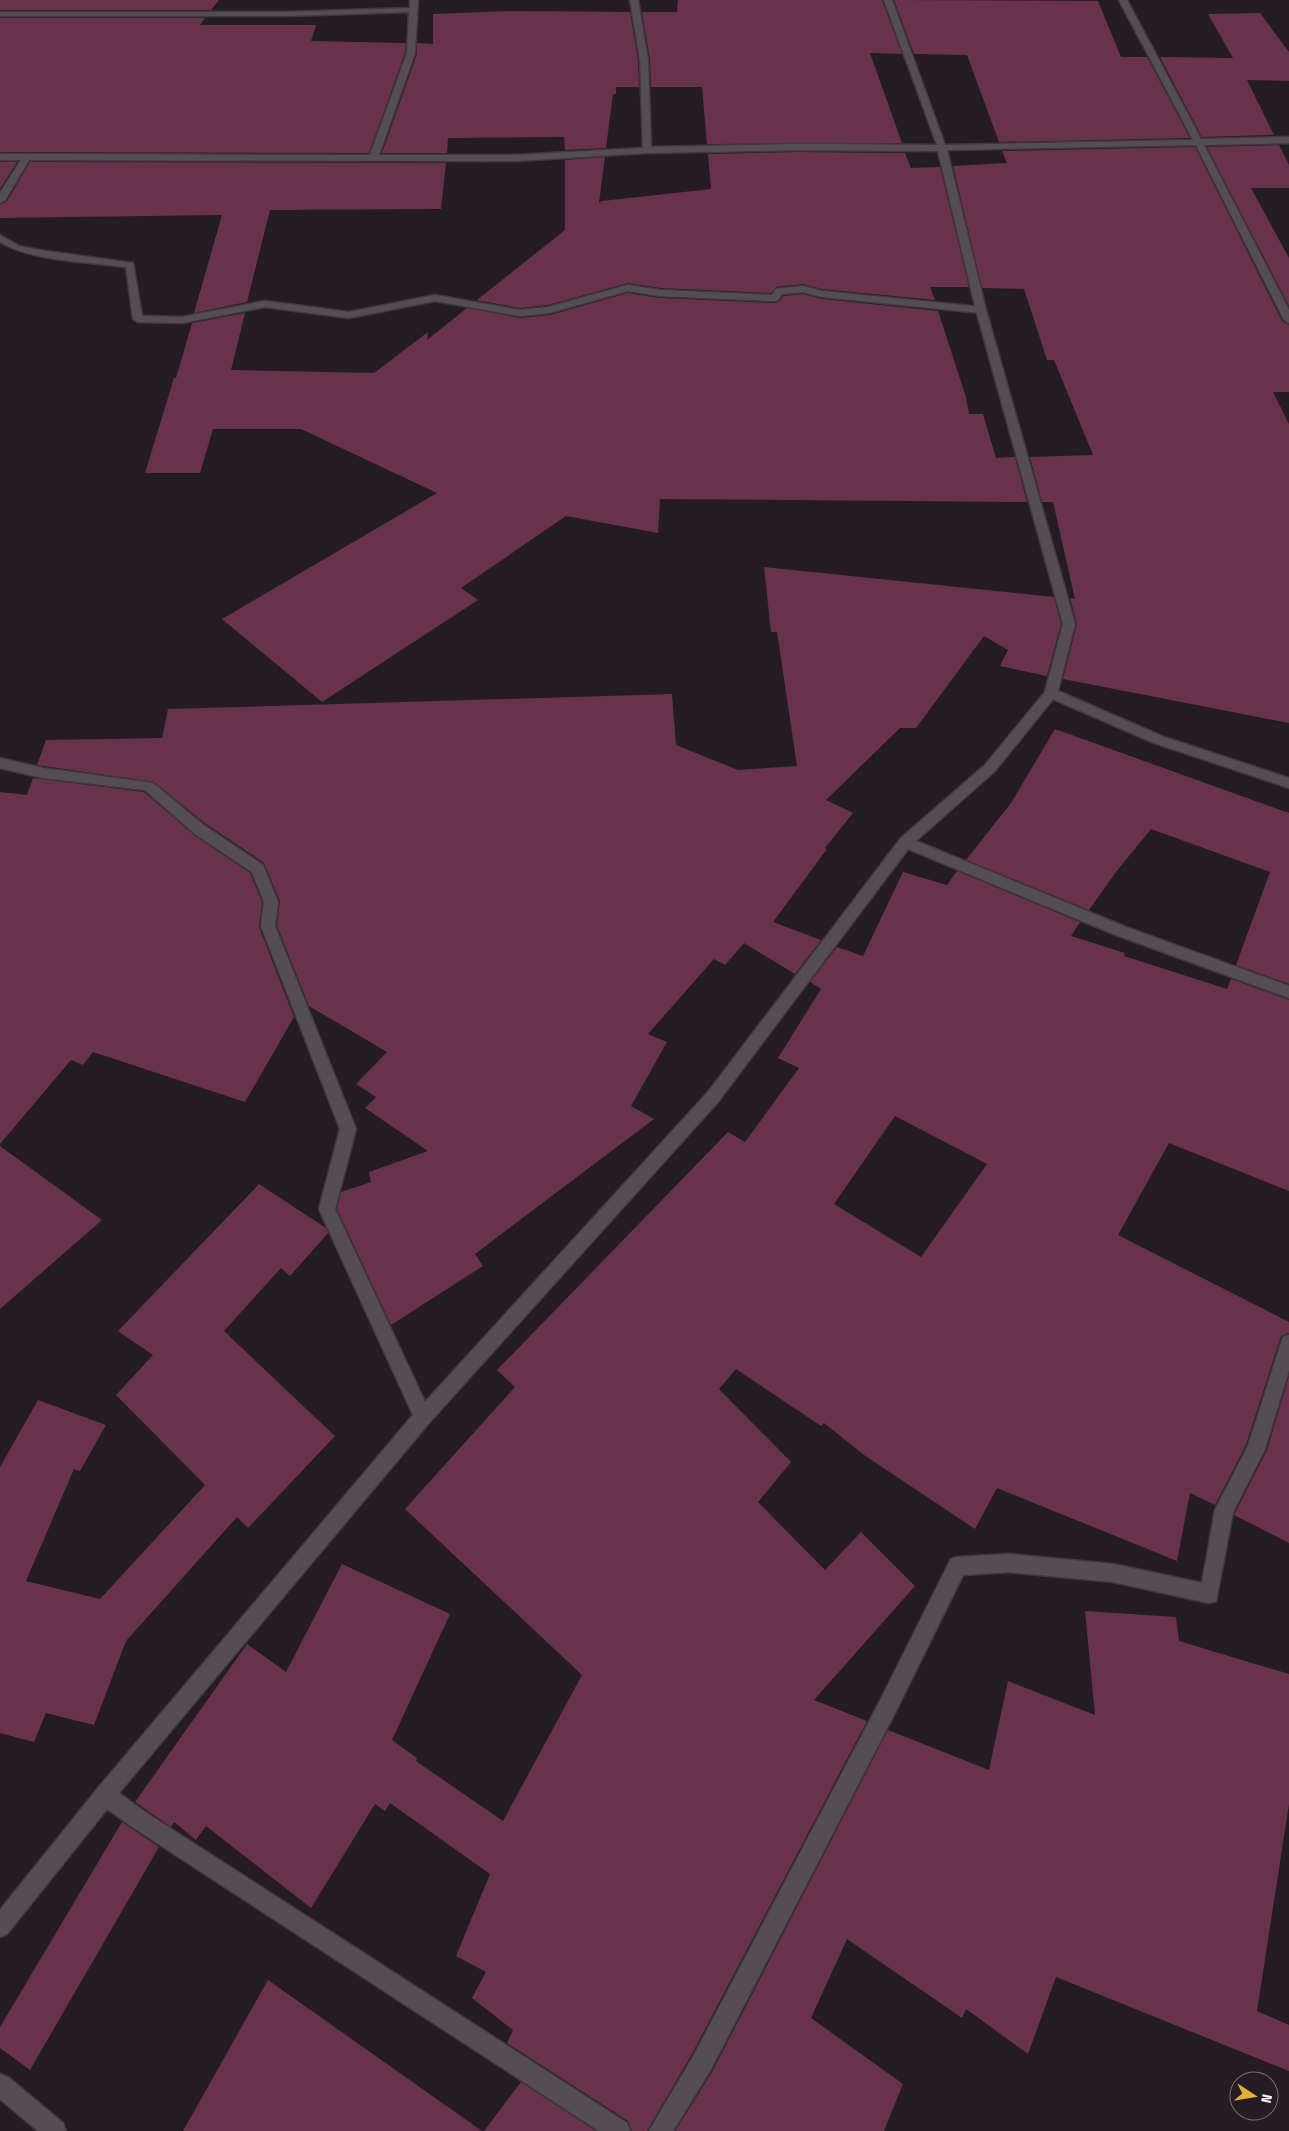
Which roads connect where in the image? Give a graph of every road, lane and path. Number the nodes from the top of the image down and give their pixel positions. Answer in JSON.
{"nodes":[{"id":1,"x":414,"y":0,"type":"edge"},
{"id":2,"x":634,"y":0,"type":"edge"},
{"id":3,"x":888,"y":0,"type":"edge"},
{"id":4,"x":1123,"y":0,"type":"edge"},
{"id":5,"x":413,"y":10,"type":"junction"},
{"id":6,"x":0,"y":14,"type":"edge"},
{"id":7,"x":1289,"y":140,"type":"edge"},
{"id":8,"x":1199,"y":143,"type":"junction"},
{"id":9,"x":942,"y":148,"type":"junction"},
{"id":10,"x":647,"y":150,"type":"junction"},
{"id":11,"x":0,"y":157,"type":"edge"},
{"id":12,"x":27,"y":157,"type":"junction"},
{"id":13,"x":373,"y":159,"type":"junction"},
{"id":14,"x":0,"y":200,"type":"edge"},
{"id":15,"x":0,"y":238,"type":"edge"},
{"id":16,"x":981,"y":310,"type":"junction"},
{"id":17,"x":1289,"y":320,"type":"edge"},
{"id":18,"x":1051,"y":693,"type":"junction"},
{"id":19,"x":0,"y":763,"type":"edge"},
{"id":20,"x":1289,"y":783,"type":"edge"},
{"id":21,"x":906,"y":842,"type":"junction"},
{"id":22,"x":1289,"y":992,"type":"edge"},
{"id":23,"x":1289,"y":1343,"type":"edge"},
{"id":24,"x":423,"y":1417,"type":"junction"},
{"id":25,"x":105,"y":1795,"type":"junction"},
{"id":26,"x":0,"y":1927,"type":"edge"},
{"id":27,"x":0,"y":2085,"type":"edge"},
{"id":28,"x":55,"y":2131,"type":"edge"},
{"id":29,"x":619,"y":2131,"type":"edge"},
{"id":30,"x":660,"y":2131,"type":"edge"}],
"edges":[{"from":1,"to":5,"type":"street"},
{"from":2,"to":10,"type":"street"},
{"from":3,"to":9,"type":"street"},
{"from":4,"to":8,"type":"street"},
{"from":5,"to":6,"type":"street"},
{"from":5,"to":13,"type":"street"},
{"from":7,"to":8,"type":"street"},
{"from":8,"to":9,"type":"street"},
{"from":8,"to":17,"type":"street"},
{"from":9,"to":10,"type":"street"},
{"from":9,"to":16,"type":"street"},
{"from":10,"to":13,"type":"street"},
{"from":11,"to":12,"type":"street"},
{"from":12,"to":13,"type":"street"},
{"from":12,"to":14,"type":"street"},
{"from":15,"to":16,"type":"street"},
{"from":16,"to":18,"type":"street"},
{"from":18,"to":20,"type":"street"},
{"from":18,"to":21,"type":"street"},
{"from":19,"to":24,"type":"street"},
{"from":21,"to":22,"type":"street"},
{"from":21,"to":24,"type":"street"},
{"from":23,"to":30,"type":"street"},
{"from":24,"to":25,"type":"street"},
{"from":25,"to":26,"type":"street"},
{"from":25,"to":29,"type":"street"},
{"from":27,"to":28,"type":"street"}]}
